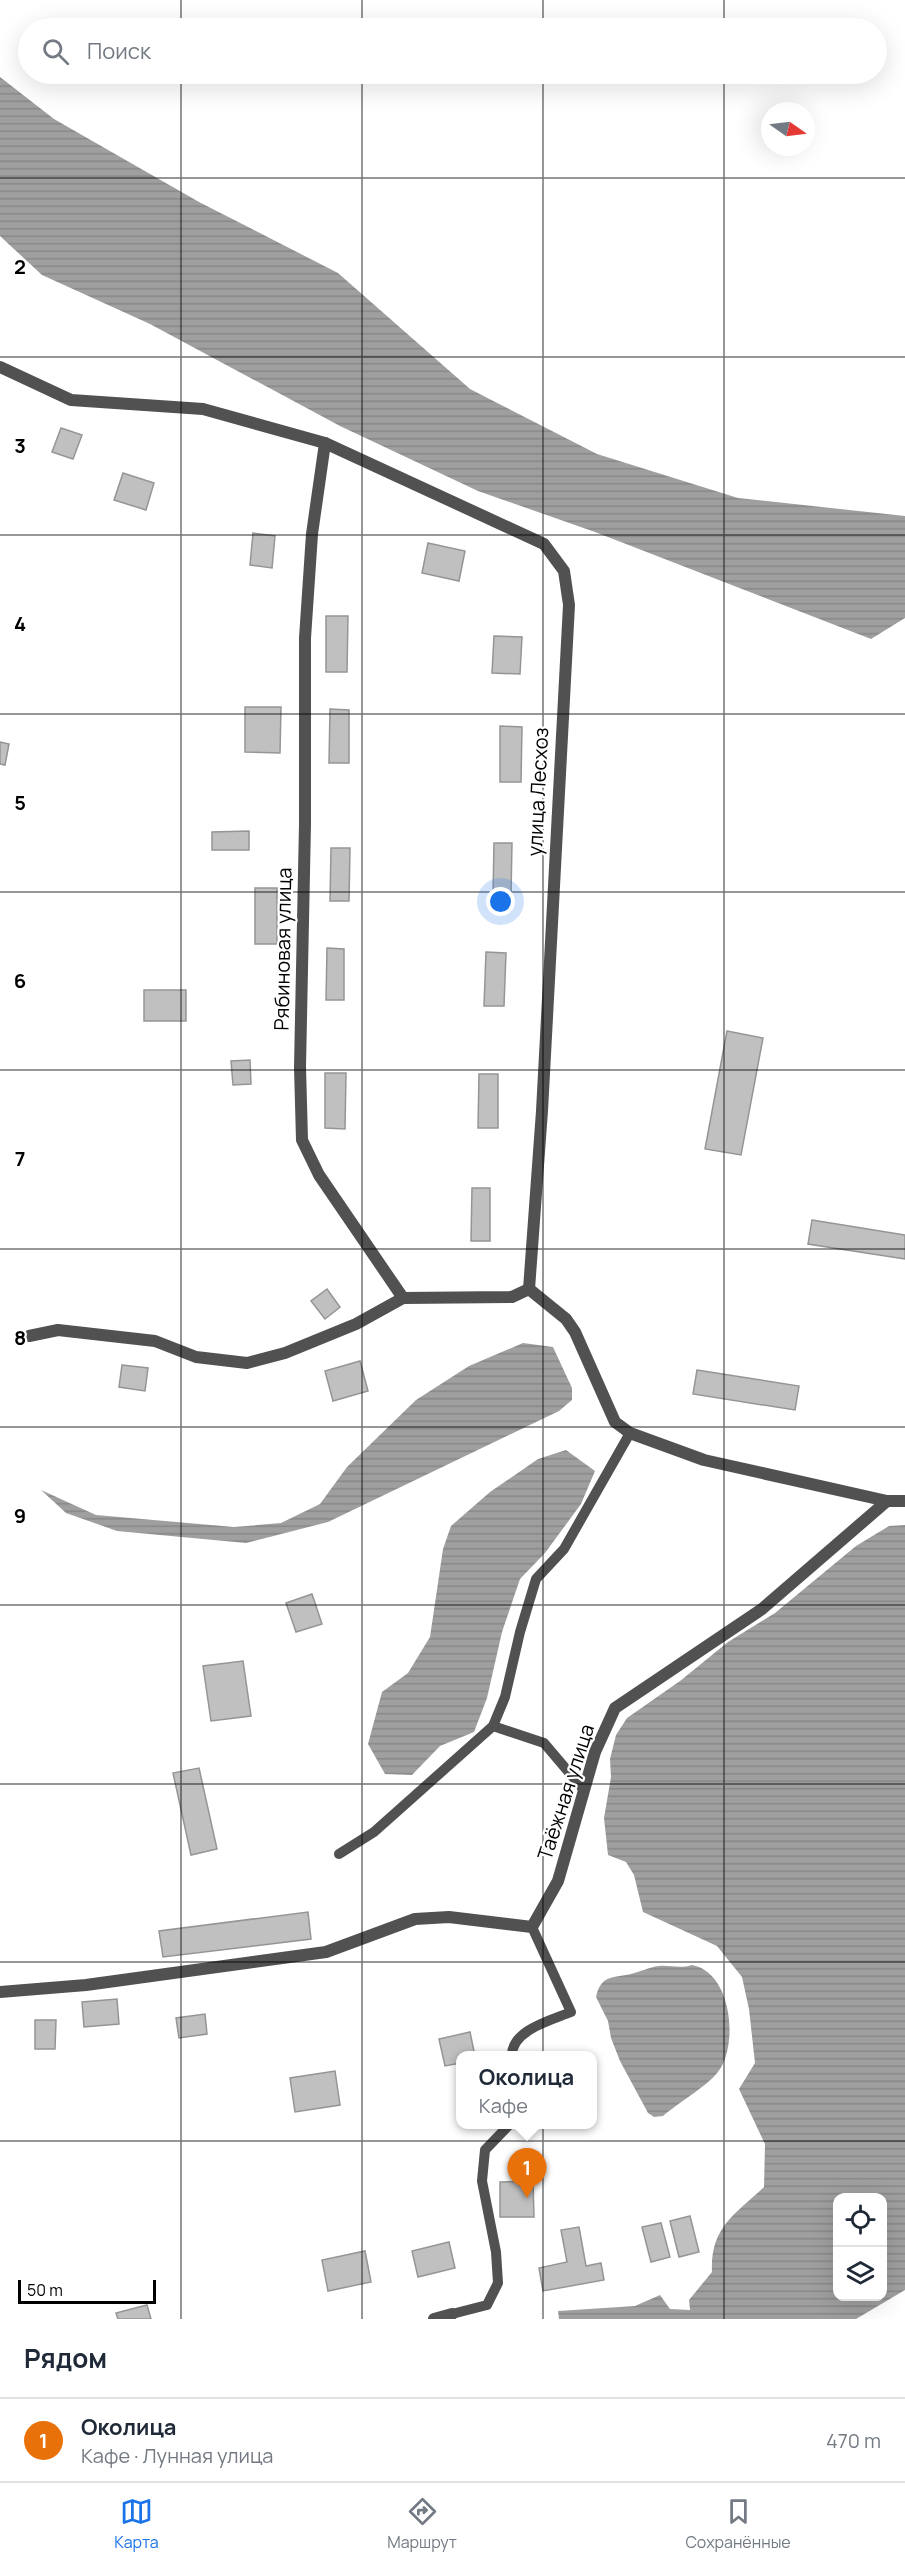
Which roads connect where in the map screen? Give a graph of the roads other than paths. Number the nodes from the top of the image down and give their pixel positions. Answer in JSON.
{"nodes":[{"id":1,"x":0,"y":367,"type":"edge"},
{"id":2,"x":325,"y":443,"type":"junction"},
{"id":3,"x":529,"y":1289,"type":"junction"},
{"id":4,"x":403,"y":1299,"type":"junction"},
{"id":5,"x":29,"y":1336,"type":"dead end"},
{"id":6,"x":630,"y":1433,"type":"junction"},
{"id":7,"x":887,"y":1501,"type":"junction"},
{"id":8,"x":905,"y":1501,"type":"edge"},
{"id":9,"x":493,"y":1726,"type":"junction"},
{"id":10,"x":584,"y":1790,"type":"junction"},
{"id":11,"x":339,"y":1854,"type":"dead end"},
{"id":12,"x":532,"y":1927,"type":"junction"},
{"id":13,"x":0,"y":1992,"type":"edge"},
{"id":14,"x":512,"y":2051,"type":"edge"},
{"id":15,"x":505,"y":2129,"type":"edge"},
{"id":16,"x":452,"y":2314,"type":"joint"},
{"id":17,"x":434,"y":2319,"type":"edge"}],
"edges":[{"from":1,"to":2,"type":"street","name":"улица Лесхоз"},
{"from":2,"to":3,"type":"street","name":"улица Лесхоз"},
{"from":2,"to":4,"type":"street","name":"Рябиновая улица"},
{"from":3,"to":4,"type":"street"},
{"from":3,"to":6,"type":"street"},
{"from":4,"to":5,"type":"street"},
{"from":6,"to":7,"type":"street"},
{"from":6,"to":9,"type":"lane"},
{"from":7,"to":8,"type":"street"},
{"from":7,"to":10,"type":"street","name":"Таёжная улица"},
{"from":9,"to":10,"type":"lane"},
{"from":9,"to":11,"type":"lane"},
{"from":10,"to":12,"type":"street","name":"Таёжная улица"},
{"from":12,"to":13,"type":"street"},
{"from":12,"to":14,"type":"lane"},
{"from":15,"to":16,"type":"lane"},
{"from":16,"to":17,"type":"street"}]}
